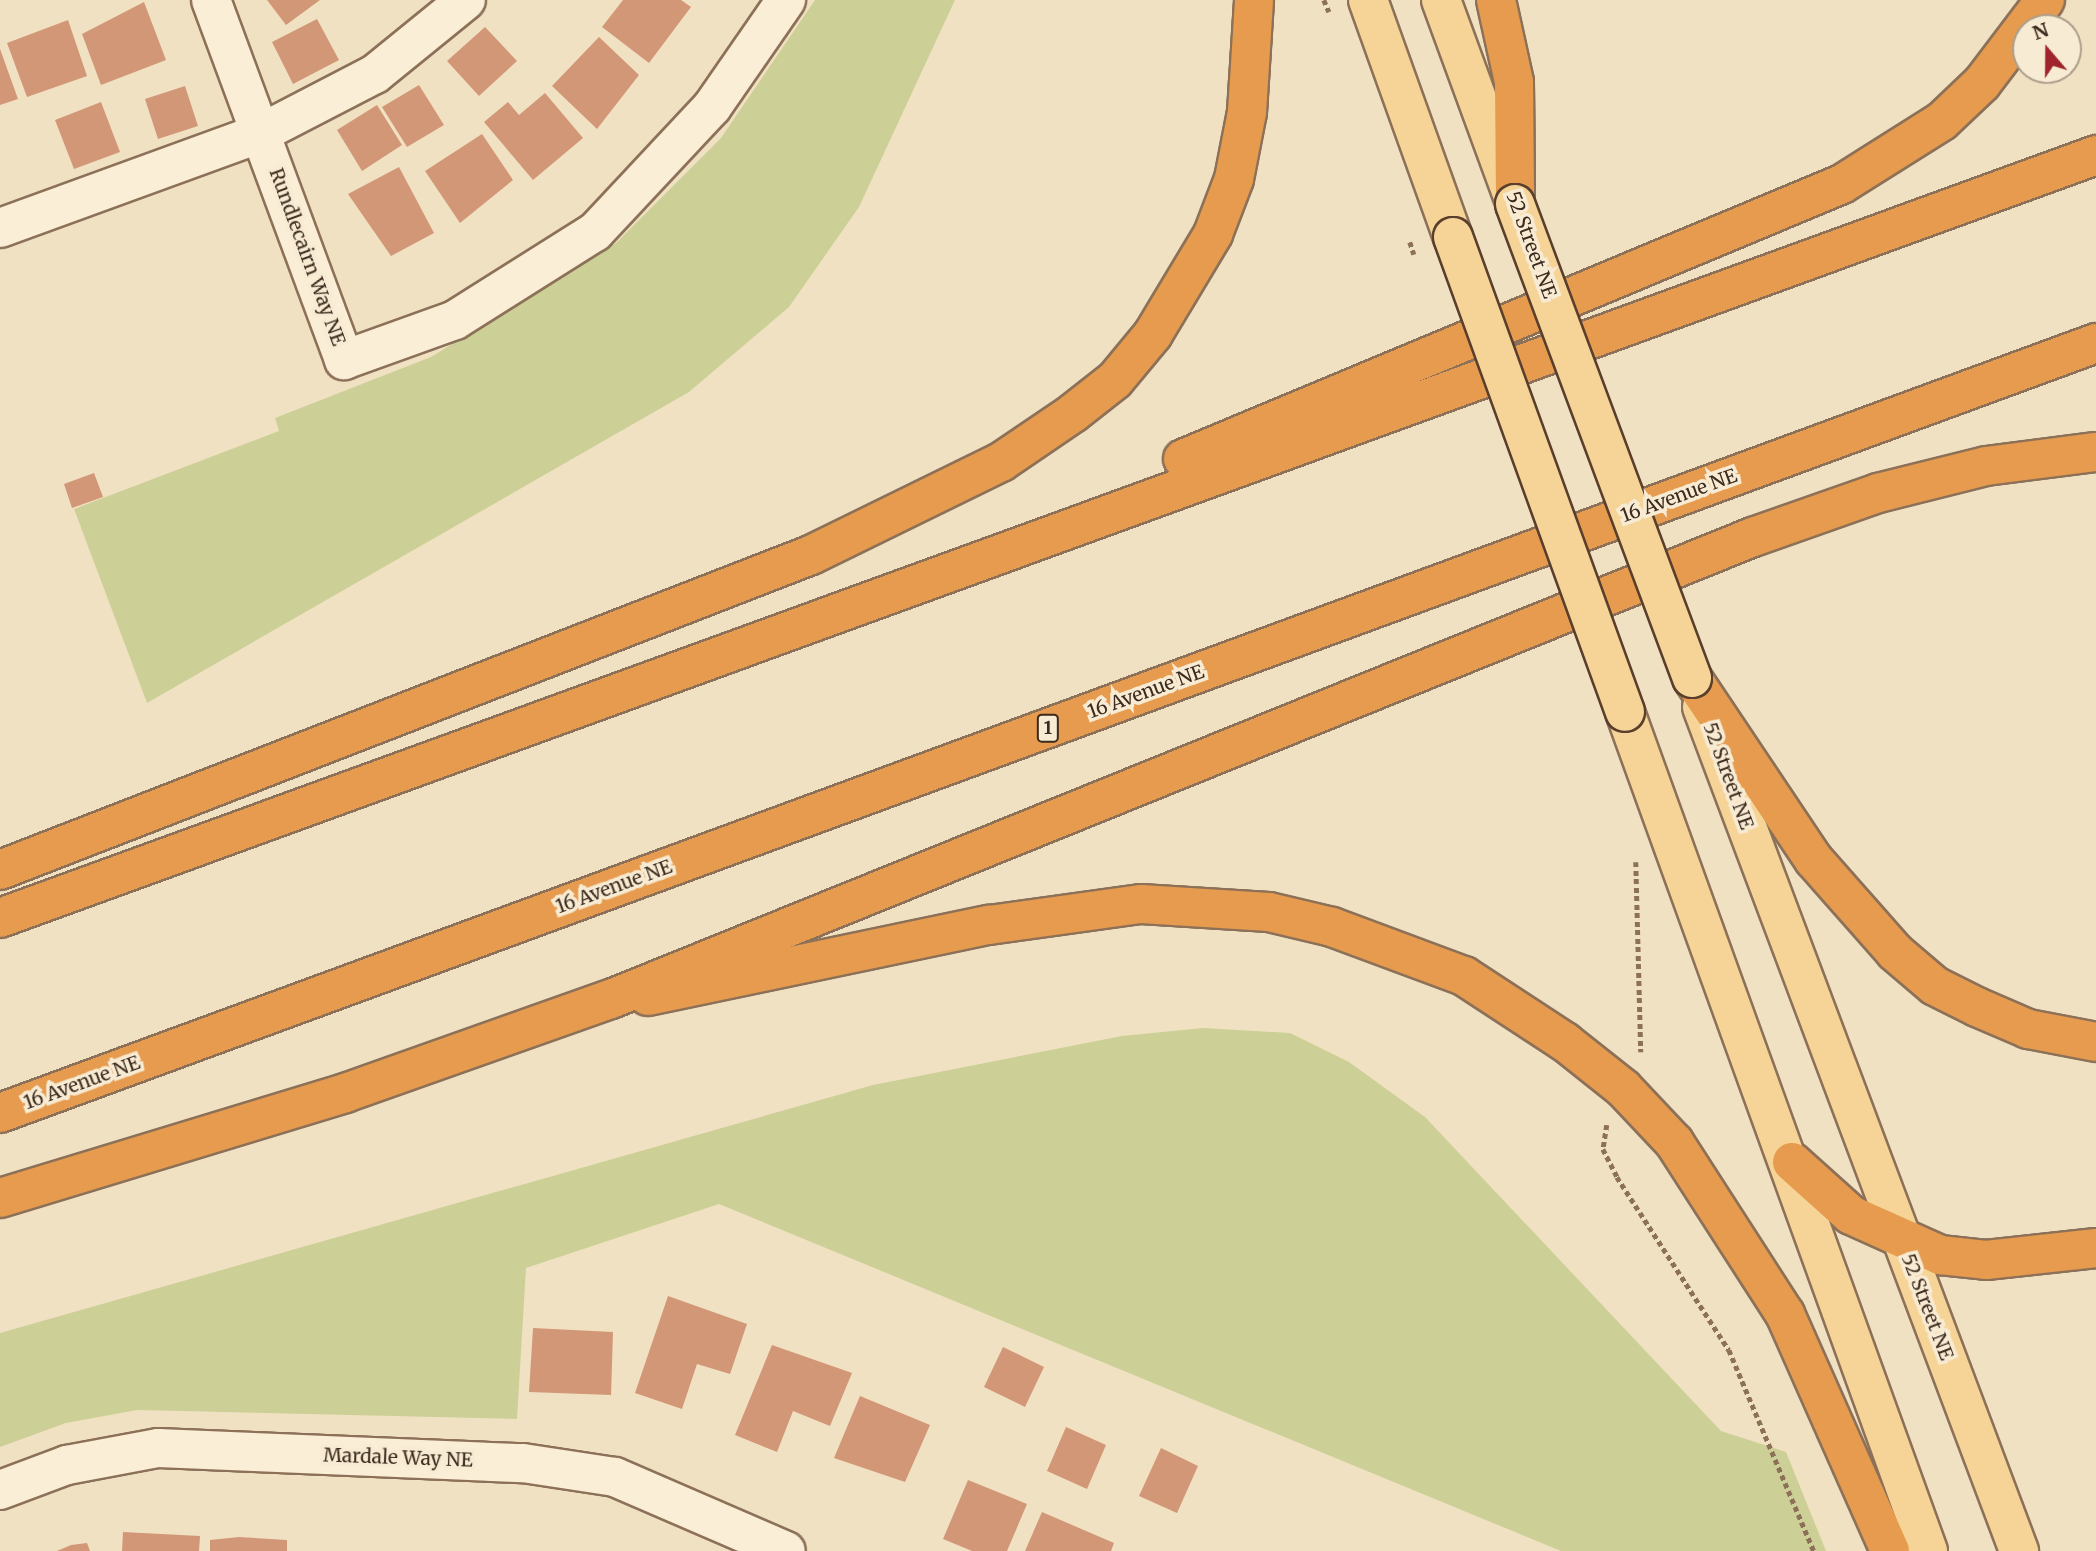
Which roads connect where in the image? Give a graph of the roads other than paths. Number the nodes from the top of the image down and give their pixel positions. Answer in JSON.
{"nodes":[{"id":1,"x":211,"y":0,"type":"edge"},
{"id":2,"x":466,"y":0,"type":"edge"},
{"id":3,"x":786,"y":0,"type":"edge"},
{"id":4,"x":1254,"y":0,"type":"edge"},
{"id":5,"x":1368,"y":0,"type":"edge"},
{"id":6,"x":1441,"y":0,"type":"edge"},
{"id":7,"x":1496,"y":0,"type":"edge"},
{"id":8,"x":2045,"y":0,"type":"edge"},
{"id":9,"x":261,"y":133,"type":"junction"},
{"id":10,"x":2096,"y":155,"type":"edge"},
{"id":11,"x":1516,"y":204,"type":"junction"},
{"id":12,"x":0,"y":228,"type":"edge"},
{"id":13,"x":2096,"y":343,"type":"edge"},
{"id":14,"x":2096,"y":452,"type":"edge"},
{"id":15,"x":730,"y":649,"type":"junction"},
{"id":16,"x":1692,"y":678,"type":"junction"},
{"id":17,"x":0,"y":870,"type":"edge"},
{"id":18,"x":0,"y":918,"type":"edge"},
{"id":19,"x":611,"y":999,"type":"junction"},
{"id":20,"x":2096,"y":1042,"type":"edge"},
{"id":21,"x":0,"y":1113,"type":"edge"},
{"id":22,"x":1792,"y":1162,"type":"junction"},
{"id":23,"x":0,"y":1198,"type":"edge"},
{"id":24,"x":1901,"y":1239,"type":"junction"},
{"id":25,"x":2096,"y":1248,"type":"edge"},
{"id":26,"x":0,"y":1490,"type":"edge"},
{"id":27,"x":786,"y":1551,"type":"edge"},
{"id":28,"x":1890,"y":1551,"type":"edge"},
{"id":29,"x":1928,"y":1551,"type":"edge"},
{"id":30,"x":2019,"y":1551,"type":"edge"}],
"edges":[{"from":1,"to":9,"type":"street","name":"Rundlecairn Way NE"},
{"from":2,"to":9,"type":"street"},
{"from":3,"to":9,"type":"street","name":"Rundlecairn Way NE"},
{"from":4,"to":17,"type":"highway"},
{"from":5,"to":22,"type":"main road","bridge":true},
{"from":6,"to":11,"type":"main road","name":"52 Street NE"},
{"from":7,"to":11,"type":"highway"},
{"from":8,"to":15,"type":"highway"},
{"from":9,"to":12,"type":"street"},
{"from":10,"to":15,"type":"highway"},
{"from":11,"to":16,"type":"main road","name":"52 Street NE","bridge":true},
{"from":13,"to":21,"type":"highway","name":"16 Avenue NE","number":"1"},
{"from":14,"to":19,"type":"highway"},
{"from":15,"to":18,"type":"highway"},
{"from":16,"to":20,"type":"highway"},
{"from":16,"to":24,"type":"main road","name":"52 Street NE"},
{"from":19,"to":23,"type":"highway"},
{"from":19,"to":28,"type":"highway"},
{"from":22,"to":24,"type":"highway"},
{"from":22,"to":29,"type":"main road"},
{"from":24,"to":25,"type":"highway"},
{"from":24,"to":30,"type":"main road","name":"52 Street NE"},
{"from":26,"to":27,"type":"street","name":"Mardale Way NE"}]}
